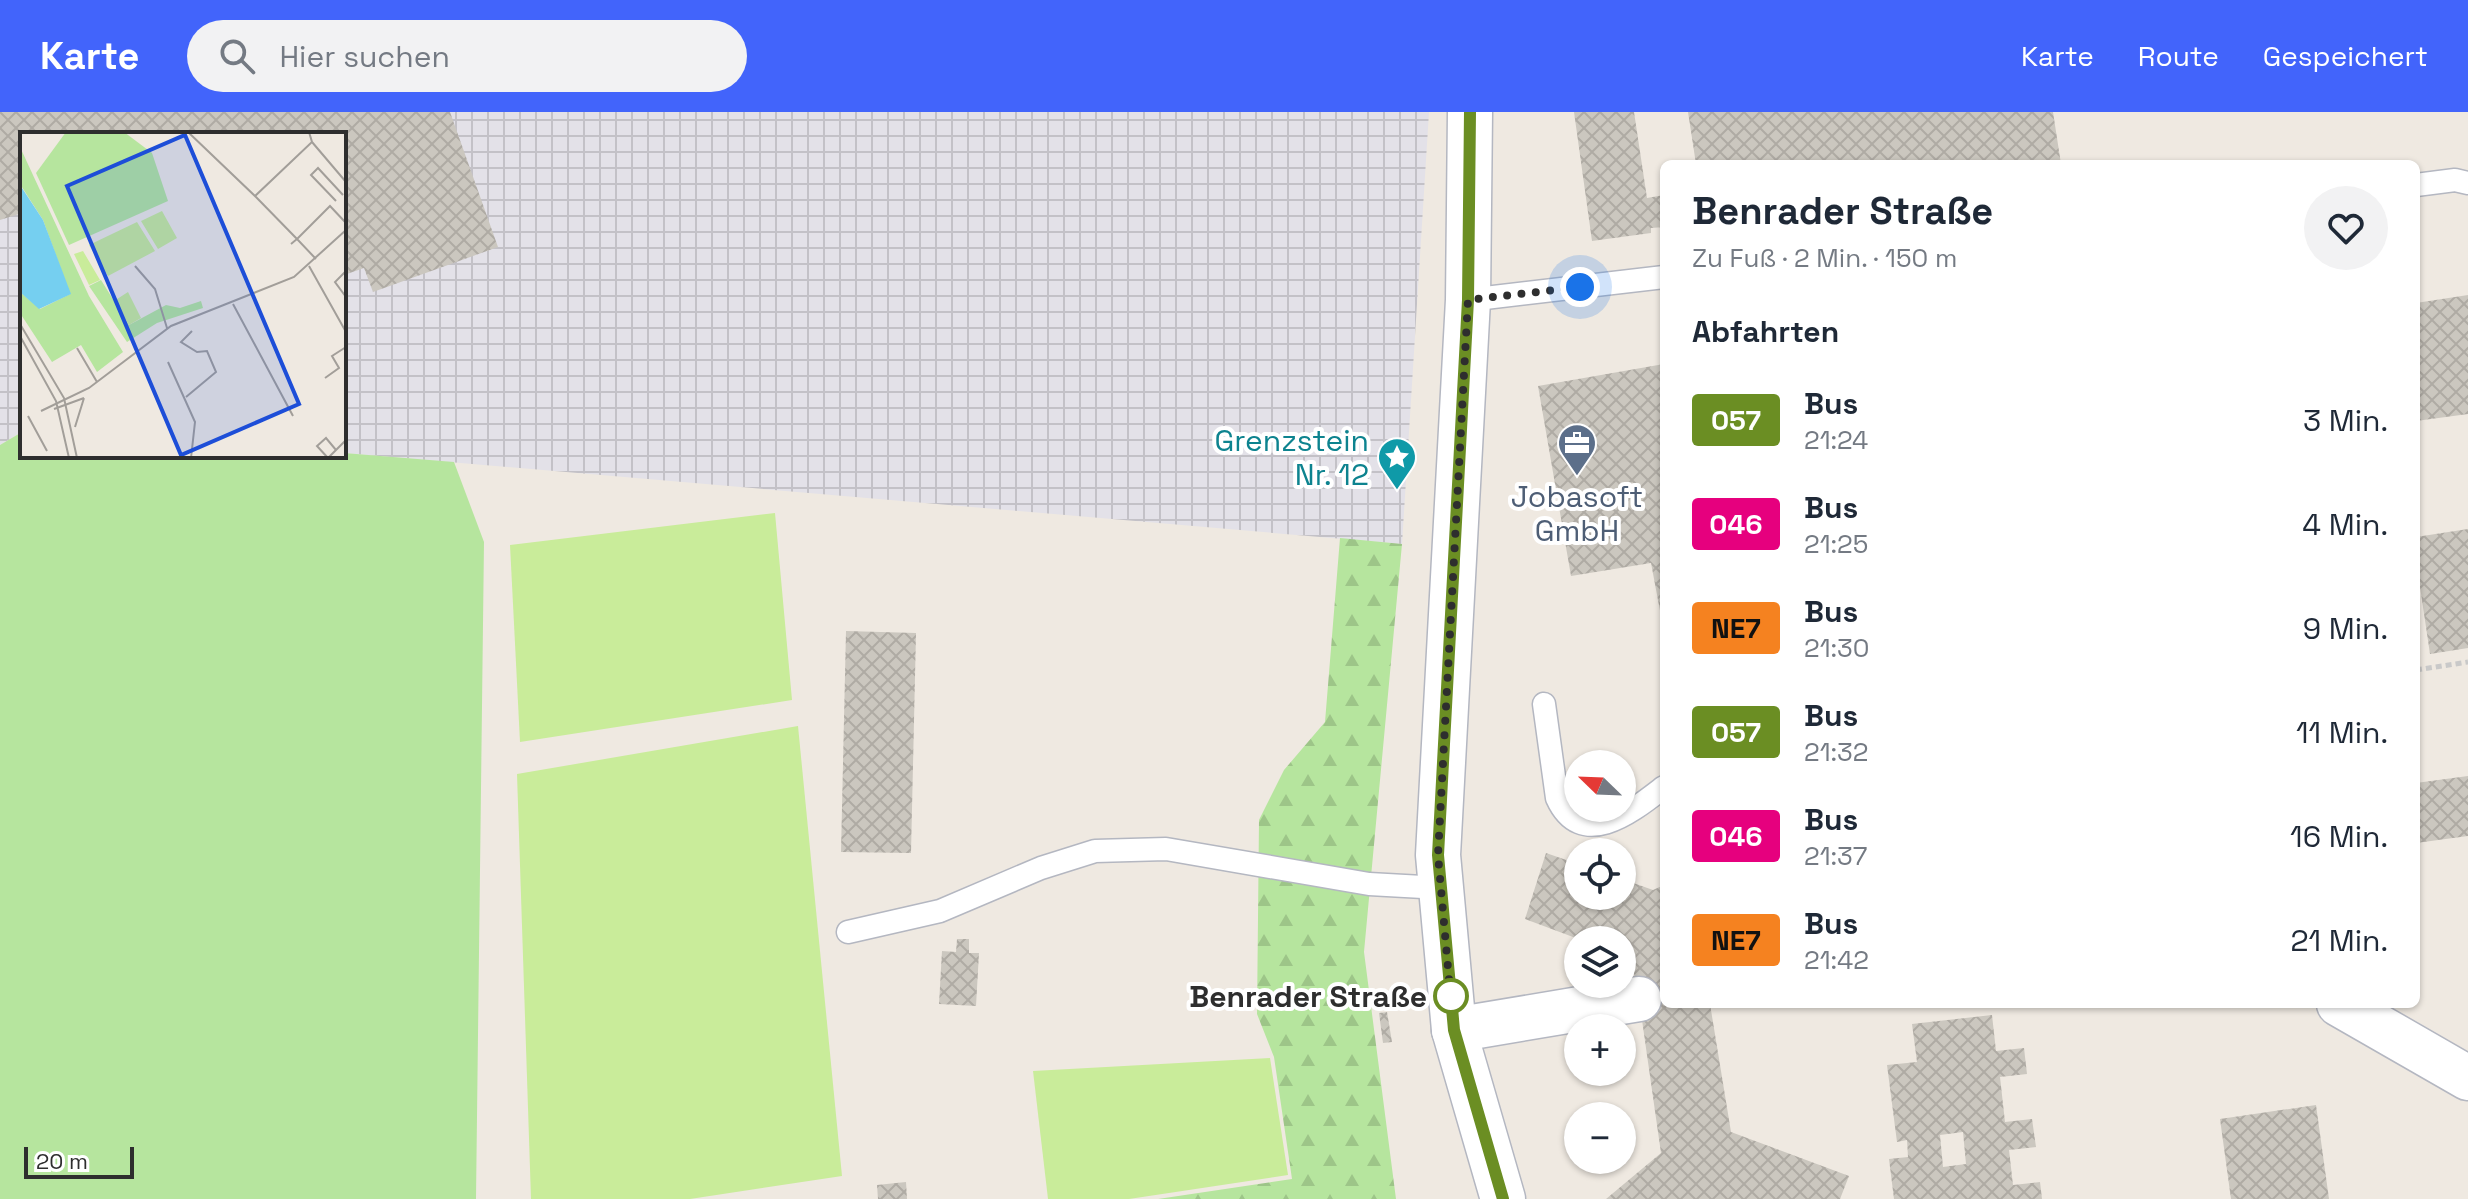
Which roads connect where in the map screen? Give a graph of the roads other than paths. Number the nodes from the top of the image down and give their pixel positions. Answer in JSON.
{"nodes":[{"id":1,"x":1470,"y":112,"type":"edge"},
{"id":2,"x":2468,"y":183,"type":"edge"},
{"id":3,"x":2420,"y":184,"type":"edge"},
{"id":4,"x":1660,"y":277,"type":"edge"},
{"id":5,"x":1468,"y":300,"type":"junction"},
{"id":6,"x":1544,"y":704,"type":"dead end"},
{"id":7,"x":1660,"y":790,"type":"edge"},
{"id":8,"x":1441,"y":888,"type":"junction"},
{"id":9,"x":848,"y":932,"type":"dead end"},
{"id":10,"x":1639,"y":999,"type":"dead end"},
{"id":11,"x":2346,"y":1008,"type":"edge"},
{"id":12,"x":1454,"y":1030,"type":"junction"},
{"id":13,"x":2468,"y":1078,"type":"edge"},
{"id":14,"x":1503,"y":1199,"type":"edge"}],
"edges":[{"from":1,"to":5,"type":"street"},
{"from":2,"to":3,"type":"lane"},
{"from":4,"to":5,"type":"lane"},
{"from":5,"to":8,"type":"street"},
{"from":6,"to":7,"type":"lane"},
{"from":8,"to":9,"type":"lane"},
{"from":8,"to":12,"type":"street"},
{"from":10,"to":12,"type":"street"},
{"from":11,"to":13,"type":"street"},
{"from":12,"to":14,"type":"street"}]}
